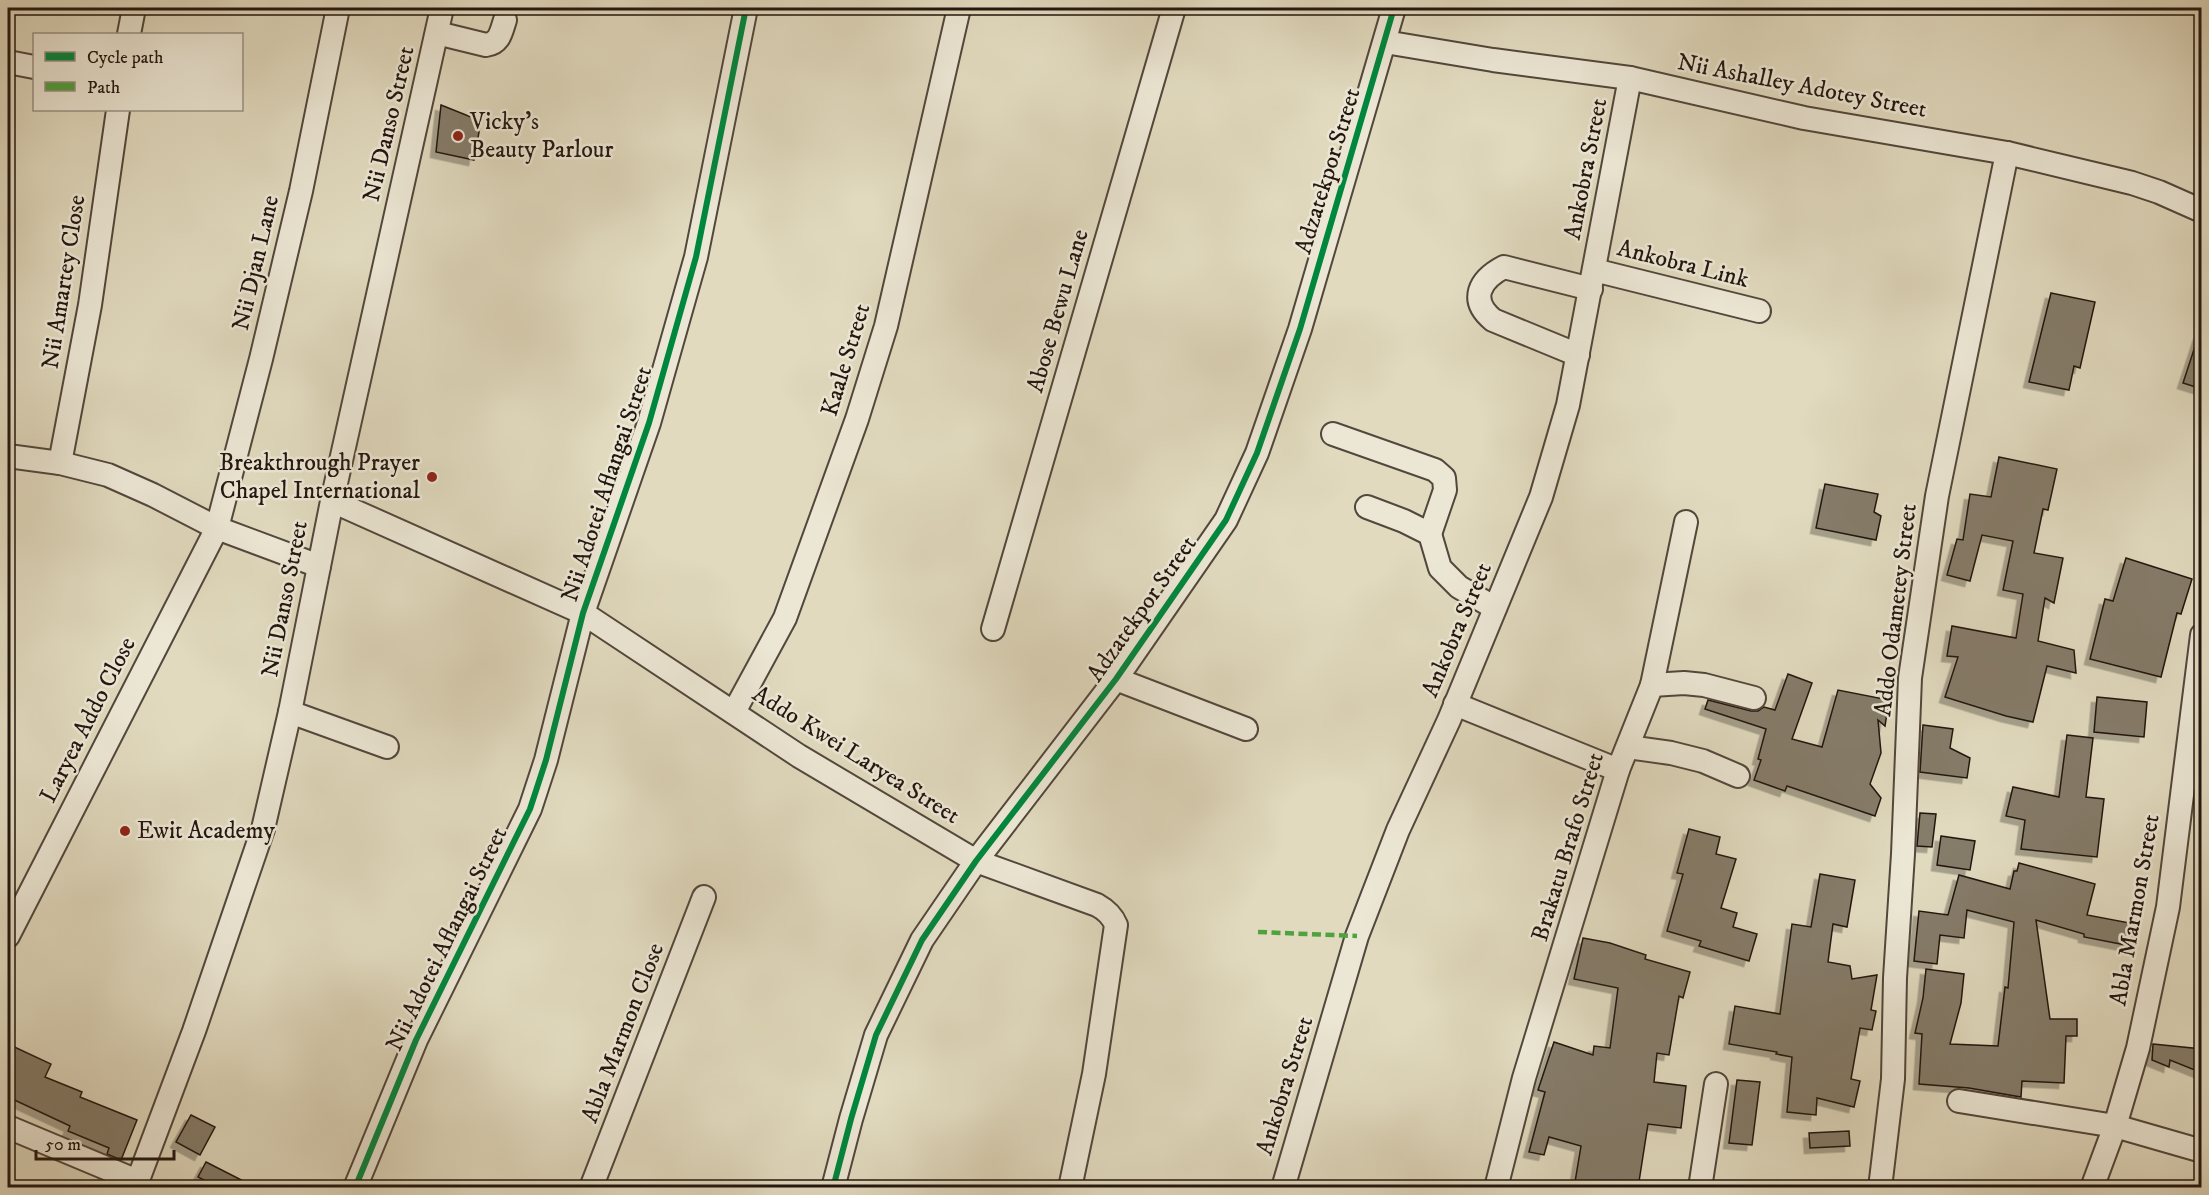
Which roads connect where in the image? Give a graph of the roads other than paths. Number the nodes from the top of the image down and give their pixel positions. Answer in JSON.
{"nodes":[{"id":1,"x":134,"y":8,"type":"edge"},
{"id":2,"x":338,"y":8,"type":"edge"},
{"id":3,"x":442,"y":8,"type":"edge"},
{"id":4,"x":746,"y":8,"type":"edge"},
{"id":5,"x":959,"y":8,"type":"edge"},
{"id":6,"x":1174,"y":8,"type":"edge"},
{"id":7,"x":1394,"y":8,"type":"edge"},
{"id":8,"x":505,"y":20,"type":"dead end"},
{"id":9,"x":129,"y":33,"type":"edge"},
{"id":10,"x":437,"y":33,"type":"junction"},
{"id":11,"x":1385,"y":42,"type":"junction"},
{"id":12,"x":8,"y":62,"type":"edge"},
{"id":13,"x":33,"y":66,"type":"edge"},
{"id":14,"x":1630,"y":78,"type":"junction"},
{"id":15,"x":118,"y":111,"type":"edge"},
{"id":16,"x":2007,"y":153,"type":"junction"},
{"id":17,"x":2202,"y":211,"type":"edge"},
{"id":18,"x":1593,"y":279,"type":"junction"},
{"id":19,"x":1759,"y":311,"type":"dead end"},
{"id":20,"x":1578,"y":354,"type":"junction"},
{"id":21,"x":1333,"y":434,"type":"dead end"},
{"id":22,"x":8,"y":456,"type":"edge"},
{"id":23,"x":60,"y":463,"type":"junction"},
{"id":24,"x":332,"y":501,"type":"junction"},
{"id":25,"x":1367,"y":507,"type":"dead end"},
{"id":26,"x":1686,"y":522,"type":"dead end"},
{"id":27,"x":217,"y":528,"type":"junction"},
{"id":28,"x":1430,"y":534,"type":"junction"},
{"id":29,"x":319,"y":566,"type":"junction"},
{"id":30,"x":1496,"y":608,"type":"junction"},
{"id":31,"x":584,"y":613,"type":"junction"},
{"id":32,"x":993,"y":629,"type":"dead end"},
{"id":33,"x":2202,"y":635,"type":"edge"},
{"id":34,"x":1116,"y":679,"type":"junction"},
{"id":35,"x":1652,"y":686,"type":"junction"},
{"id":36,"x":1754,"y":698,"type":"dead end"},
{"id":37,"x":1455,"y":704,"type":"junction"},
{"id":38,"x":290,"y":712,"type":"junction"},
{"id":39,"x":735,"y":712,"type":"junction"},
{"id":40,"x":1246,"y":729,"type":"dead end"},
{"id":41,"x":387,"y":747,"type":"dead end"},
{"id":42,"x":1628,"y":747,"type":"junction"},
{"id":43,"x":1618,"y":770,"type":"junction"},
{"id":44,"x":1738,"y":776,"type":"dead end"},
{"id":45,"x":976,"y":861,"type":"junction"},
{"id":46,"x":704,"y":897,"type":"dead end"},
{"id":47,"x":8,"y":936,"type":"edge"},
{"id":48,"x":1716,"y":1084,"type":"dead end"},
{"id":49,"x":1959,"y":1101,"type":"dead end"},
{"id":50,"x":2115,"y":1126,"type":"junction"},
{"id":51,"x":8,"y":1127,"type":"edge"},
{"id":52,"x":2202,"y":1151,"type":"edge"},
{"id":53,"x":136,"y":1184,"type":"edge"},
{"id":54,"x":355,"y":1188,"type":"edge"},
{"id":55,"x":591,"y":1188,"type":"edge"},
{"id":56,"x":833,"y":1188,"type":"edge"},
{"id":57,"x":1070,"y":1188,"type":"edge"},
{"id":58,"x":1283,"y":1188,"type":"edge"},
{"id":59,"x":1496,"y":1188,"type":"edge"},
{"id":60,"x":1700,"y":1188,"type":"edge"},
{"id":61,"x":1880,"y":1188,"type":"edge"},
{"id":62,"x":2092,"y":1188,"type":"edge"}],
"edges":[{"from":1,"to":9,"type":"street"},
{"from":2,"to":27,"type":"street","name":"Nii Djan Lane"},
{"from":3,"to":10,"type":"street","name":"Nii Danso Street"},
{"from":4,"to":31,"type":"street","name":"Nii Adotei Aflangai Street"},
{"from":5,"to":39,"type":"street","name":"Kaale Street"},
{"from":6,"to":32,"type":"street","name":"Abose Bewu Lane"},
{"from":7,"to":11,"type":"street","name":"Adzatekpor Street"},
{"from":8,"to":10,"type":"street"},
{"from":10,"to":24,"type":"street","name":"Nii Danso Street"},
{"from":11,"to":14,"type":"street","name":"Nii Ashalley Adotey Street"},
{"from":11,"to":34,"type":"street","name":"Adzatekpor Street"},
{"from":12,"to":13,"type":"street"},
{"from":14,"to":16,"type":"street","name":"Nii Ashalley Adotey Street"},
{"from":14,"to":18,"type":"street","name":"Ankobra Street"},
{"from":15,"to":23,"type":"street","name":"Nii Amartey Close"},
{"from":16,"to":17,"type":"street","name":"Nii Ashalley Adotey Street"},
{"from":16,"to":61,"type":"street","name":"Addo Odametey Street"},
{"from":18,"to":19,"type":"street","name":"Ankobra Link"},
{"from":18,"to":20,"type":"street","name":"Ankobra Street"},
{"from":18,"to":20,"type":"street","name":"Ankobra Link"},
{"from":20,"to":30,"type":"street","name":"Ankobra Street"},
{"from":21,"to":28,"type":"street"},
{"from":22,"to":23,"type":"street"},
{"from":23,"to":27,"type":"street"},
{"from":24,"to":29,"type":"street","name":"Nii Danso Street"},
{"from":24,"to":31,"type":"street","name":"Addo Kwei Laryea Street"},
{"from":25,"to":28,"type":"street"},
{"from":26,"to":35,"type":"street","name":"Brakatu Brafo Street"},
{"from":27,"to":29,"type":"street"},
{"from":27,"to":47,"type":"street","name":"Laryea Addo Close"},
{"from":28,"to":30,"type":"street"},
{"from":29,"to":38,"type":"street","name":"Nii Danso Street"},
{"from":30,"to":37,"type":"street","name":"Ankobra Street"},
{"from":31,"to":39,"type":"street","name":"Addo Kwei Laryea Street"},
{"from":31,"to":54,"type":"street","name":"Nii Adotei Aflangai Street"},
{"from":33,"to":50,"type":"street","name":"Abla Marmon Street"},
{"from":34,"to":40,"type":"street"},
{"from":34,"to":45,"type":"street","name":"Adzatekpor Street"},
{"from":35,"to":36,"type":"street"},
{"from":35,"to":42,"type":"street","name":"Brakatu Brafo Street"},
{"from":37,"to":43,"type":"street"},
{"from":37,"to":58,"type":"street","name":"Ankobra Street"},
{"from":38,"to":41,"type":"street"},
{"from":38,"to":53,"type":"street","name":"Nii Danso Street"},
{"from":39,"to":45,"type":"street","name":"Addo Kwei Laryea Street"},
{"from":42,"to":43,"type":"street","name":"Brakatu Brafo Street"},
{"from":42,"to":44,"type":"street"},
{"from":43,"to":59,"type":"street","name":"Brakatu Brafo Street"},
{"from":45,"to":56,"type":"street","name":"Adzatekpor Street"},
{"from":45,"to":57,"type":"street","name":"Addo Kwei Laryea Street"},
{"from":46,"to":55,"type":"street","name":"Abla Marmon Close"},
{"from":48,"to":60,"type":"street"},
{"from":49,"to":50,"type":"street"},
{"from":50,"to":52,"type":"street"},
{"from":50,"to":62,"type":"street","name":"Abla Marmon Street"},
{"from":51,"to":53,"type":"street"}]}
